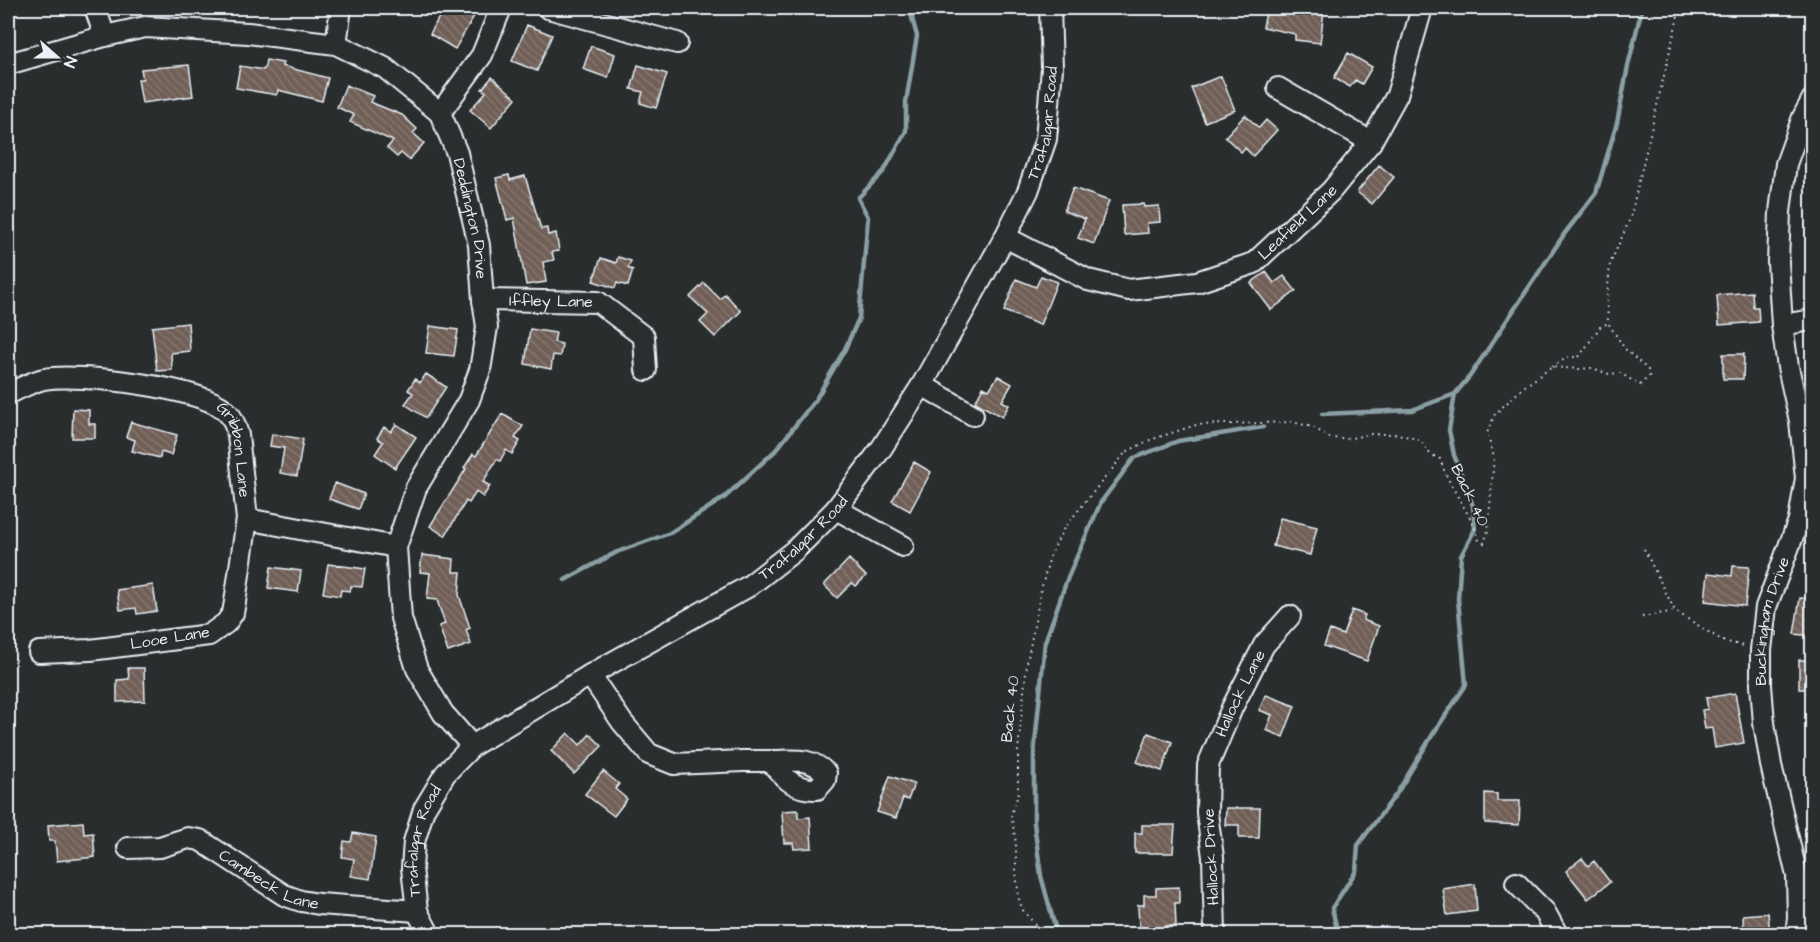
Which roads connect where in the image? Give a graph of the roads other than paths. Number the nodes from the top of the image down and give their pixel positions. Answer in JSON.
{"nodes":[{"id":1,"x":95,"y":8,"type":"edge"},
{"id":2,"x":341,"y":8,"type":"edge"},
{"id":3,"x":501,"y":8,"type":"edge"},
{"id":4,"x":548,"y":8,"type":"edge"},
{"id":5,"x":1050,"y":8,"type":"edge"},
{"id":6,"x":1422,"y":8,"type":"edge"},
{"id":7,"x":105,"y":36,"type":"junction"},
{"id":8,"x":336,"y":44,"type":"junction"},
{"id":9,"x":677,"y":44,"type":"dead end"},
{"id":10,"x":8,"y":64,"type":"edge"},
{"id":11,"x":1278,"y":88,"type":"dead end"},
{"id":12,"x":1812,"y":100,"type":"edge"},
{"id":13,"x":440,"y":113,"type":"junction"},
{"id":14,"x":1371,"y":142,"type":"junction"},
{"id":15,"x":1005,"y":237,"type":"junction"},
{"id":16,"x":483,"y":300,"type":"junction"},
{"id":17,"x":1812,"y":320,"type":"edge"},
{"id":18,"x":1782,"y":325,"type":"junction"},
{"id":19,"x":646,"y":370,"type":"dead end"},
{"id":20,"x":922,"y":385,"type":"junction"},
{"id":21,"x":14,"y":391,"type":"dead end"},
{"id":22,"x":973,"y":415,"type":"dead end"},
{"id":23,"x":836,"y":509,"type":"junction"},
{"id":24,"x":247,"y":519,"type":"junction"},
{"id":25,"x":903,"y":546,"type":"dead end"},
{"id":26,"x":396,"y":547,"type":"junction"},
{"id":27,"x":1290,"y":615,"type":"dead end"},
{"id":28,"x":39,"y":652,"type":"dead end"},
{"id":29,"x":590,"y":675,"type":"junction"},
{"id":30,"x":472,"y":746,"type":"junction"},
{"id":31,"x":770,"y":761,"type":"dead end"},
{"id":32,"x":1208,"y":780,"type":"joint"},
{"id":33,"x":128,"y":848,"type":"dead end"},
{"id":34,"x":1516,"y":882,"type":"dead end"},
{"id":35,"x":417,"y":911,"type":"junction"},
{"id":36,"x":429,"y":934,"type":"edge"},
{"id":37,"x":1215,"y":934,"type":"edge"},
{"id":38,"x":1557,"y":934,"type":"edge"},
{"id":39,"x":1796,"y":934,"type":"edge"}],
"edges":[{"from":1,"to":7,"type":"street"},
{"from":2,"to":8,"type":"street"},
{"from":3,"to":13,"type":"street"},
{"from":4,"to":9,"type":"street"},
{"from":5,"to":15,"type":"street","name":"Trafalgar Road"},
{"from":6,"to":14,"type":"street","name":"Leafield Lane"},
{"from":7,"to":8,"type":"street","name":"Deddington Drive"},
{"from":7,"to":10,"type":"street","name":"Deddington Drive"},
{"from":8,"to":13,"type":"street","name":"Deddington Drive"},
{"from":11,"to":14,"type":"street"},
{"from":12,"to":18,"type":"street","name":"Buckingham Drive"},
{"from":13,"to":16,"type":"street","name":"Deddington Drive"},
{"from":14,"to":15,"type":"street","name":"Leafield Lane"},
{"from":15,"to":20,"type":"street","name":"Trafalgar Road"},
{"from":16,"to":19,"type":"street","name":"Iffley Lane"},
{"from":16,"to":26,"type":"street","name":"Deddington Drive"},
{"from":17,"to":18,"type":"street"},
{"from":18,"to":39,"type":"street","name":"Buckingham Drive"},
{"from":20,"to":22,"type":"street"},
{"from":20,"to":23,"type":"street","name":"Trafalgar Road"},
{"from":21,"to":24,"type":"street","name":"Gribbon Lane"},
{"from":23,"to":25,"type":"street"},
{"from":23,"to":29,"type":"street","name":"Trafalgar Road"},
{"from":24,"to":26,"type":"street","name":"Gribbon Lane"},
{"from":24,"to":28,"type":"street","name":"Looe Lane"},
{"from":26,"to":30,"type":"street","name":"Deddington Drive"},
{"from":27,"to":32,"type":"street","name":"Hallock Lane"},
{"from":29,"to":30,"type":"street","name":"Trafalgar Road"},
{"from":29,"to":31,"type":"street"},
{"from":30,"to":35,"type":"street","name":"Trafalgar Road"},
{"from":32,"to":37,"type":"street","name":"Hallock Drive"},
{"from":33,"to":35,"type":"street","name":"Cambeck Lane"},
{"from":34,"to":38,"type":"street"},
{"from":35,"to":36,"type":"street","name":"Trafalgar Road"}]}
